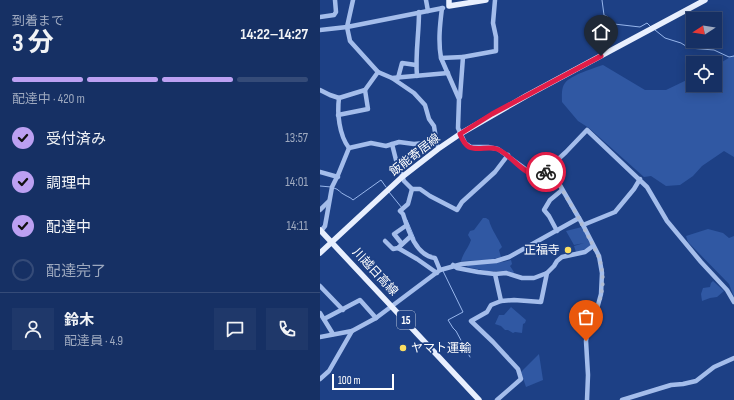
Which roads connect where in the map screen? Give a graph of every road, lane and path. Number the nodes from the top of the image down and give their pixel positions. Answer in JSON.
{"nodes":[{"id":1,"x":335,"y":0,"type":"edge"},
{"id":2,"x":353,"y":0,"type":"edge"},
{"id":3,"x":426,"y":0,"type":"edge"},
{"id":4,"x":486,"y":0,"type":"edge"},
{"id":5,"x":495,"y":0,"type":"edge"},
{"id":6,"x":705,"y":0,"type":"edge"},
{"id":7,"x":449,"y":3,"type":"edge"},
{"id":8,"x":442,"y":8,"type":"junction"},
{"id":9,"x":428,"y":11,"type":"junction"},
{"id":10,"x":419,"y":12,"type":"junction"},
{"id":11,"x":320,"y":17,"type":"edge"},
{"id":12,"x":347,"y":27,"type":"junction"},
{"id":13,"x":320,"y":30,"type":"edge"},
{"id":14,"x":463,"y":57,"type":"junction"},
{"id":15,"x":441,"y":58,"type":"junction"},
{"id":16,"x":416,"y":65,"type":"junction"},
{"id":17,"x":378,"y":72,"type":"junction"},
{"id":18,"x":448,"y":73,"type":"junction"},
{"id":19,"x":417,"y":76,"type":"junction"},
{"id":20,"x":392,"y":78,"type":"junction"},
{"id":21,"x":398,"y":78,"type":"junction"},
{"id":22,"x":320,"y":90,"type":"edge"},
{"id":23,"x":365,"y":90,"type":"junction"},
{"id":24,"x":339,"y":98,"type":"junction"},
{"id":25,"x":460,"y":99,"type":"junction"},
{"id":26,"x":338,"y":115,"type":"junction"},
{"id":27,"x":460,"y":134,"type":"junction"},
{"id":28,"x":436,"y":142,"type":"junction"},
{"id":29,"x":392,"y":144,"type":"junction"},
{"id":30,"x":349,"y":148,"type":"junction"},
{"id":31,"x":438,"y":149,"type":"junction"},
{"id":32,"x":508,"y":155,"type":"junction"},
{"id":33,"x":320,"y":172,"type":"edge"},
{"id":34,"x":549,"y":172,"type":"junction"},
{"id":35,"x":338,"y":177,"type":"junction"},
{"id":36,"x":402,"y":177,"type":"junction"},
{"id":37,"x":640,"y":179,"type":"junction"},
{"id":38,"x":412,"y":189,"type":"junction"},
{"id":39,"x":562,"y":190,"type":"junction"},
{"id":40,"x":328,"y":202,"type":"junction"},
{"id":41,"x":320,"y":210,"type":"edge"},
{"id":42,"x":578,"y":218,"type":"junction"},
{"id":43,"x":407,"y":225,"type":"junction"},
{"id":44,"x":583,"y":225,"type":"junction"},
{"id":45,"x":320,"y":230,"type":"edge"},
{"id":46,"x":557,"y":230,"type":"junction"},
{"id":47,"x":411,"y":236,"type":"junction"},
{"id":48,"x":385,"y":241,"type":"dead end"},
{"id":49,"x":332,"y":242,"type":"junction"},
{"id":50,"x":402,"y":244,"type":"junction"},
{"id":51,"x":593,"y":246,"type":"junction"},
{"id":52,"x":398,"y":248,"type":"junction"},
{"id":53,"x":320,"y":253,"type":"edge"},
{"id":54,"x":453,"y":265,"type":"junction"},
{"id":55,"x":438,"y":271,"type":"junction"},
{"id":56,"x":547,"y":273,"type":"junction"},
{"id":57,"x":495,"y":274,"type":"junction"},
{"id":58,"x":320,"y":286,"type":"edge"},
{"id":59,"x":501,"y":301,"type":"junction"},
{"id":60,"x":734,"y":302,"type":"edge"},
{"id":61,"x":392,"y":306,"type":"junction"},
{"id":62,"x":343,"y":310,"type":"junction"},
{"id":63,"x":320,"y":313,"type":"edge"},
{"id":64,"x":376,"y":318,"type":"junction"},
{"id":65,"x":324,"y":319,"type":"junction"},
{"id":66,"x":352,"y":331,"type":"junction"},
{"id":67,"x":333,"y":334,"type":"junction"},
{"id":68,"x":320,"y":336,"type":"edge"},
{"id":69,"x":734,"y":358,"type":"edge"},
{"id":70,"x":320,"y":379,"type":"edge"},
{"id":71,"x":479,"y":400,"type":"edge"},
{"id":72,"x":497,"y":400,"type":"edge"},
{"id":73,"x":587,"y":400,"type":"edge"},
{"id":74,"x":622,"y":400,"type":"edge"}],
"edges":[{"from":1,"to":11,"type":"street"},
{"from":2,"to":12,"type":"street"},
{"from":3,"to":9,"type":"street"},
{"from":4,"to":7,"type":"main road"},
{"from":5,"to":14,"type":"street"},
{"from":6,"to":27,"type":"main road","name":"飯能寄居線"},
{"from":7,"to":8,"type":"street"},
{"from":8,"to":9,"type":"street"},
{"from":8,"to":15,"type":"street"},
{"from":9,"to":10,"type":"street"},
{"from":10,"to":12,"type":"street"},
{"from":10,"to":16,"type":"street"},
{"from":12,"to":13,"type":"street"},
{"from":12,"to":17,"type":"street"},
{"from":14,"to":15,"type":"street"},
{"from":14,"to":25,"type":"street"},
{"from":15,"to":18,"type":"street"},
{"from":16,"to":19,"type":"street"},
{"from":16,"to":21,"type":"street"},
{"from":17,"to":20,"type":"street"},
{"from":17,"to":23,"type":"street"},
{"from":18,"to":19,"type":"street"},
{"from":18,"to":25,"type":"street"},
{"from":19,"to":21,"type":"street"},
{"from":20,"to":21,"type":"street"},
{"from":20,"to":28,"type":"street"},
{"from":22,"to":24,"type":"street"},
{"from":23,"to":24,"type":"street"},
{"from":23,"to":26,"type":"street"},
{"from":24,"to":26,"type":"street"},
{"from":25,"to":27,"type":"street"},
{"from":26,"to":30,"type":"street"},
{"from":27,"to":31,"type":"main road","name":"飯能寄居線"},
{"from":27,"to":32,"type":"street"},
{"from":28,"to":29,"type":"street"},
{"from":28,"to":31,"type":"street"},
{"from":29,"to":30,"type":"street"},
{"from":29,"to":36,"type":"street"},
{"from":30,"to":35,"type":"street"},
{"from":31,"to":36,"type":"main road","name":"飯能寄居線"},
{"from":32,"to":34,"type":"street"},
{"from":32,"to":38,"type":"street"},
{"from":33,"to":35,"type":"street"},
{"from":34,"to":37,"type":"street"},
{"from":34,"to":39,"type":"street"},
{"from":35,"to":40,"type":"street"},
{"from":36,"to":38,"type":"street"},
{"from":36,"to":49,"type":"main road","name":"飯能寄居線"},
{"from":37,"to":44,"type":"street"},
{"from":37,"to":60,"type":"street"},
{"from":38,"to":43,"type":"street"},
{"from":39,"to":42,"type":"street"},
{"from":39,"to":46,"type":"street"},
{"from":40,"to":41,"type":"street"},
{"from":40,"to":45,"type":"street"},
{"from":42,"to":44,"type":"street"},
{"from":42,"to":46,"type":"street"},
{"from":43,"to":47,"type":"street"},
{"from":43,"to":50,"type":"street"},
{"from":44,"to":51,"type":"street"},
{"from":45,"to":49,"type":"main road","name":"川越日高線","number":"15"},
{"from":46,"to":54,"type":"street"},
{"from":47,"to":50,"type":"street"},
{"from":47,"to":55,"type":"street"},
{"from":48,"to":52,"type":"street"},
{"from":49,"to":53,"type":"main road","name":"飯能寄居線"},
{"from":49,"to":61,"type":"main road","name":"川越日高線","number":"15"},
{"from":50,"to":52,"type":"street"},
{"from":51,"to":56,"type":"street"},
{"from":51,"to":73,"type":"street"},
{"from":52,"to":55,"type":"street"},
{"from":54,"to":55,"type":"street"},
{"from":54,"to":57,"type":"street"},
{"from":55,"to":61,"type":"street"},
{"from":56,"to":57,"type":"street"},
{"from":56,"to":59,"type":"street"},
{"from":57,"to":59,"type":"street"},
{"from":58,"to":62,"type":"street"},
{"from":59,"to":72,"type":"street"},
{"from":61,"to":64,"type":"street"},
{"from":61,"to":71,"type":"main road","name":"川越日高線","number":"15"},
{"from":62,"to":64,"type":"street"},
{"from":62,"to":65,"type":"street"},
{"from":63,"to":65,"type":"street"},
{"from":64,"to":66,"type":"street"},
{"from":65,"to":67,"type":"street"},
{"from":66,"to":67,"type":"street"},
{"from":66,"to":70,"type":"street"},
{"from":67,"to":68,"type":"street"},
{"from":69,"to":74,"type":"street"}]}
